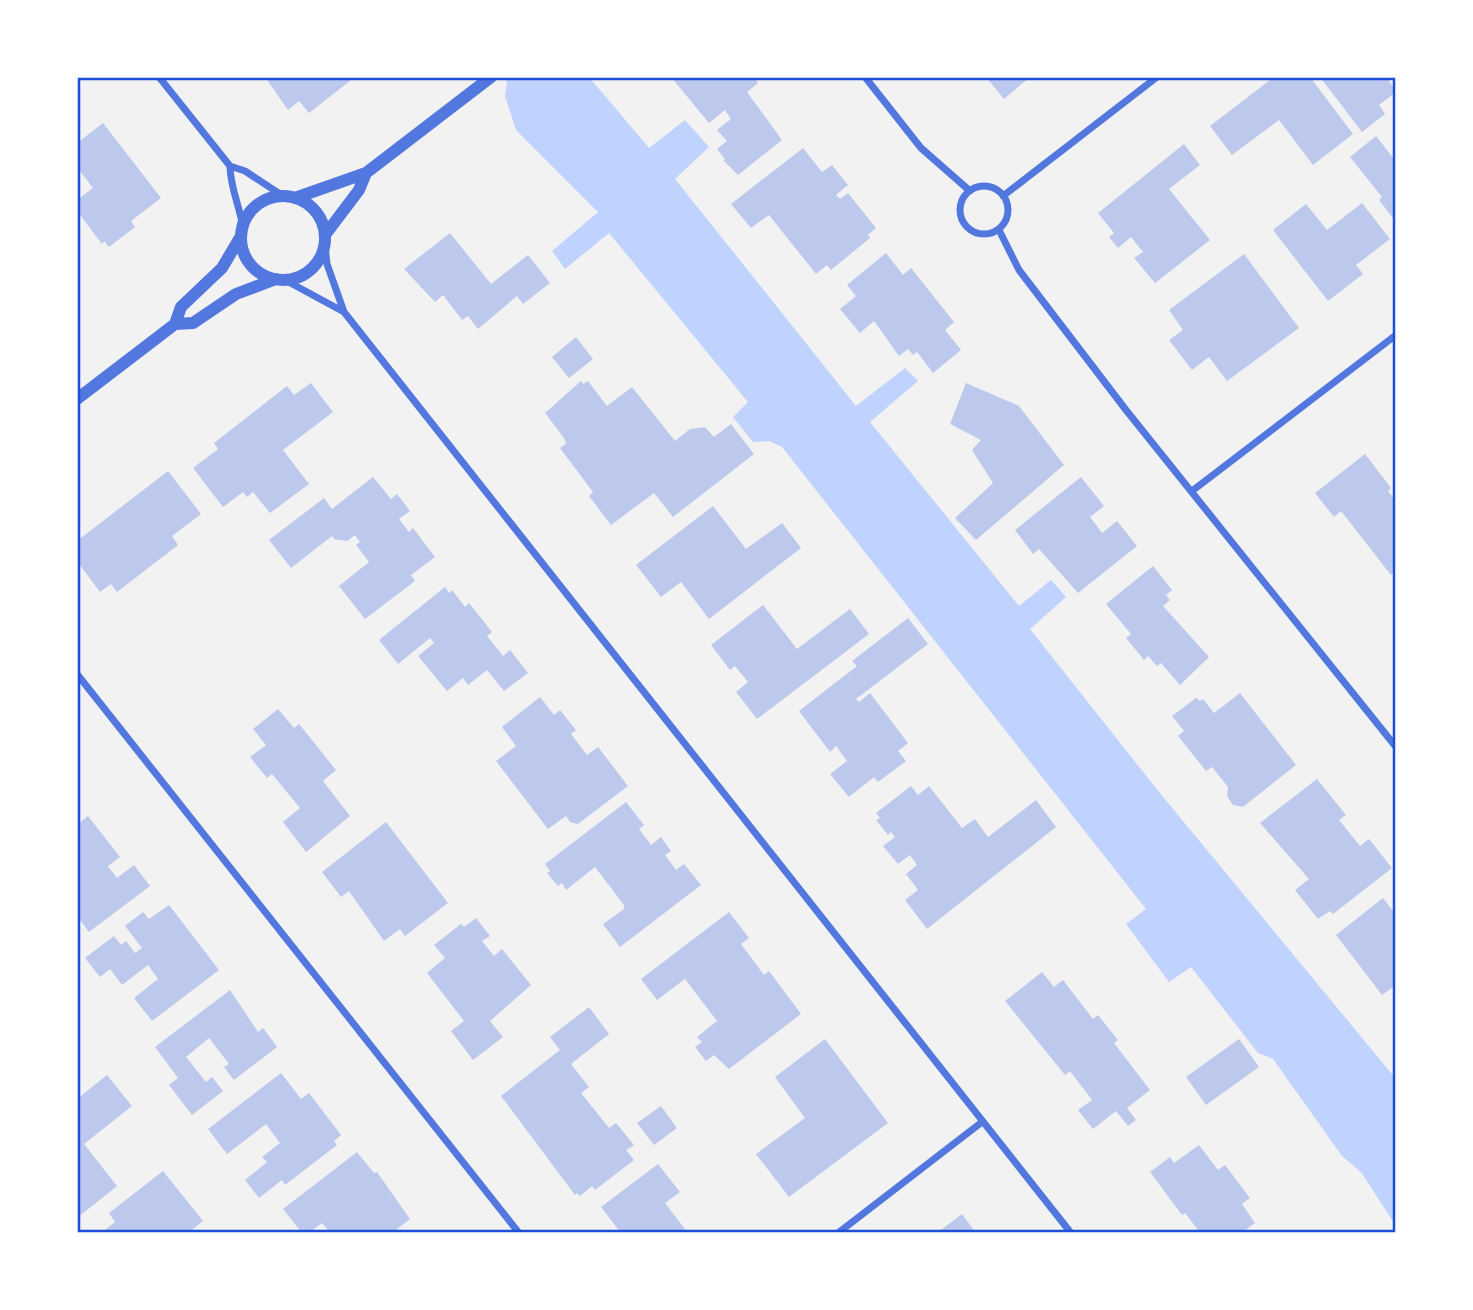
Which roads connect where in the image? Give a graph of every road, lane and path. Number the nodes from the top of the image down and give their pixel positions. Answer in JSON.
{"nodes":[{"id":1,"x":159,"y":77,"type":"edge"},
{"id":2,"x":491,"y":77,"type":"edge"},
{"id":3,"x":865,"y":77,"type":"edge"},
{"id":4,"x":1157,"y":77,"type":"edge"},
{"id":5,"x":230,"y":166,"type":"junction"},
{"id":6,"x":366,"y":173,"type":"junction"},
{"id":7,"x":970,"y":191,"type":"junction"},
{"id":8,"x":1003,"y":196,"type":"junction"},
{"id":9,"x":289,"y":197,"type":"junction"},
{"id":10,"x":999,"y":229,"type":"junction"},
{"id":11,"x":242,"y":232,"type":"junction"},
{"id":12,"x":325,"y":240,"type":"junction"},
{"id":13,"x":280,"y":280,"type":"junction"},
{"id":14,"x":344,"y":312,"type":"junction"},
{"id":15,"x":175,"y":324,"type":"junction"},
{"id":16,"x":1396,"y":335,"type":"edge"},
{"id":17,"x":77,"y":399,"type":"edge"},
{"id":18,"x":1192,"y":491,"type":"junction"},
{"id":19,"x":77,"y":674,"type":"edge"},
{"id":20,"x":1396,"y":747,"type":"edge"},
{"id":21,"x":982,"y":1122,"type":"junction"},
{"id":22,"x":519,"y":1233,"type":"edge"},
{"id":23,"x":838,"y":1233,"type":"edge"},
{"id":24,"x":1071,"y":1233,"type":"edge"}],
"edges":[{"from":1,"to":5,"type":"street"},
{"from":2,"to":6,"type":"street"},
{"from":3,"to":7,"type":"street"},
{"from":4,"to":8,"type":"street"},
{"from":5,"to":9,"type":"street"},
{"from":5,"to":11,"type":"street"},
{"from":6,"to":9,"type":"street"},
{"from":6,"to":12,"type":"street"},
{"from":7,"to":8,"type":"street"},
{"from":7,"to":10,"type":"street"},
{"from":8,"to":10,"type":"street"},
{"from":9,"to":11,"type":"street"},
{"from":9,"to":12,"type":"street"},
{"from":10,"to":18,"type":"street"},
{"from":11,"to":13,"type":"street"},
{"from":11,"to":15,"type":"street"},
{"from":12,"to":13,"type":"street"},
{"from":12,"to":14,"type":"street"},
{"from":13,"to":14,"type":"street"},
{"from":13,"to":15,"type":"street"},
{"from":14,"to":21,"type":"street"},
{"from":15,"to":17,"type":"street"},
{"from":16,"to":18,"type":"street"},
{"from":18,"to":20,"type":"street"},
{"from":19,"to":22,"type":"street"},
{"from":21,"to":23,"type":"street"},
{"from":21,"to":24,"type":"street"}]}
